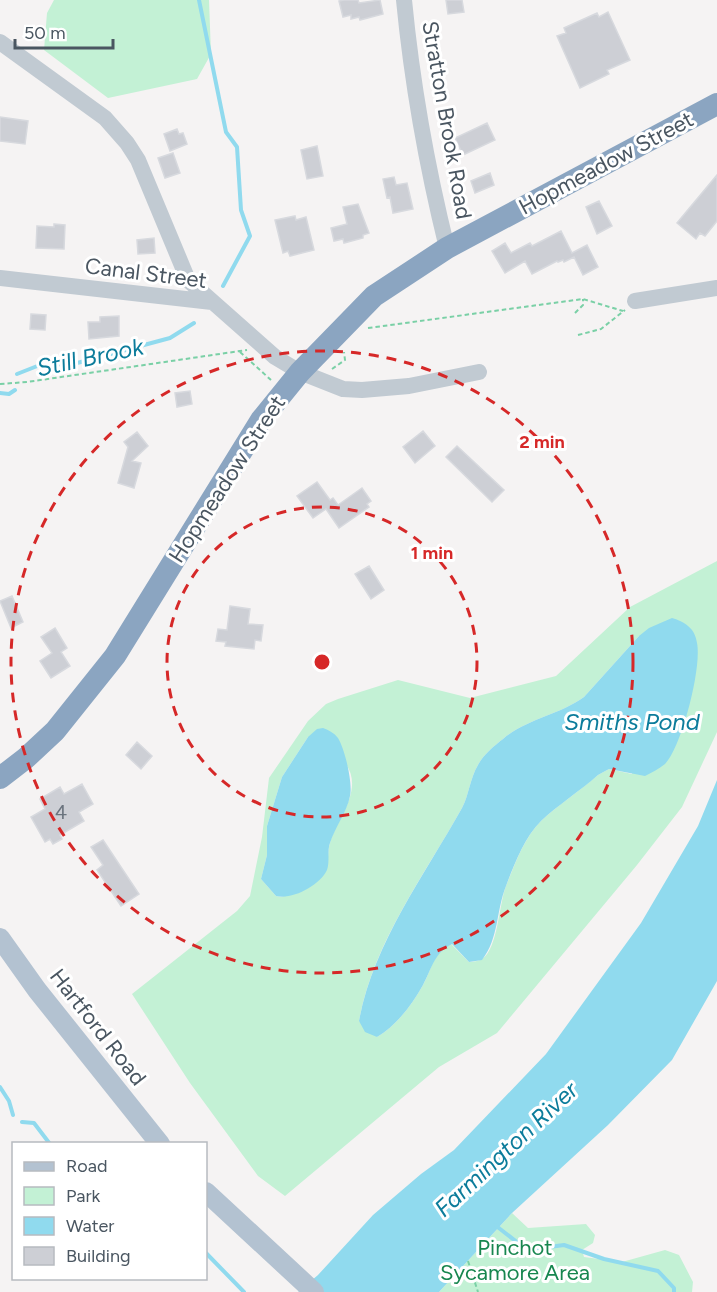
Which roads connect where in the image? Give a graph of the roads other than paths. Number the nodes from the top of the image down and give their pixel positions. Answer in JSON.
{"nodes":[{"id":1,"x":404,"y":0,"type":"edge"},
{"id":2,"x":0,"y":42,"type":"edge"},
{"id":3,"x":717,"y":104,"type":"edge"},
{"id":4,"x":447,"y":248,"type":"junction"},
{"id":5,"x":0,"y":278,"type":"edge"},
{"id":6,"x":717,"y":288,"type":"edge"},
{"id":7,"x":635,"y":301,"type":"road end"},
{"id":8,"x":212,"y":302,"type":"junction"},
{"id":9,"x":300,"y":372,"type":"junction"},
{"id":10,"x":479,"y":372,"type":"dead end"},
{"id":11,"x":0,"y":778,"type":"edge"},
{"id":12,"x":0,"y":938,"type":"edge"},
{"id":13,"x":159,"y":1142,"type":"edge"},
{"id":14,"x":207,"y":1193,"type":"edge"},
{"id":15,"x":314,"y":1292,"type":"edge"}],
"edges":[{"from":1,"to":4,"type":"street","name":"Stratton Brook Road"},
{"from":2,"to":8,"type":"street"},
{"from":3,"to":4,"type":"highway","name":"Hopmeadow Street"},
{"from":4,"to":9,"type":"highway","name":"Hopmeadow Street"},
{"from":5,"to":8,"type":"street","name":"Canal Street"},
{"from":6,"to":7,"type":"street"},
{"from":8,"to":9,"type":"street","name":"Canal Street"},
{"from":9,"to":10,"type":"street","name":"Canal Street"},
{"from":9,"to":11,"type":"highway","name":"Hopmeadow Street"},
{"from":12,"to":13,"type":"main road","name":"Hartford Road"},
{"from":14,"to":15,"type":"main road"}]}
